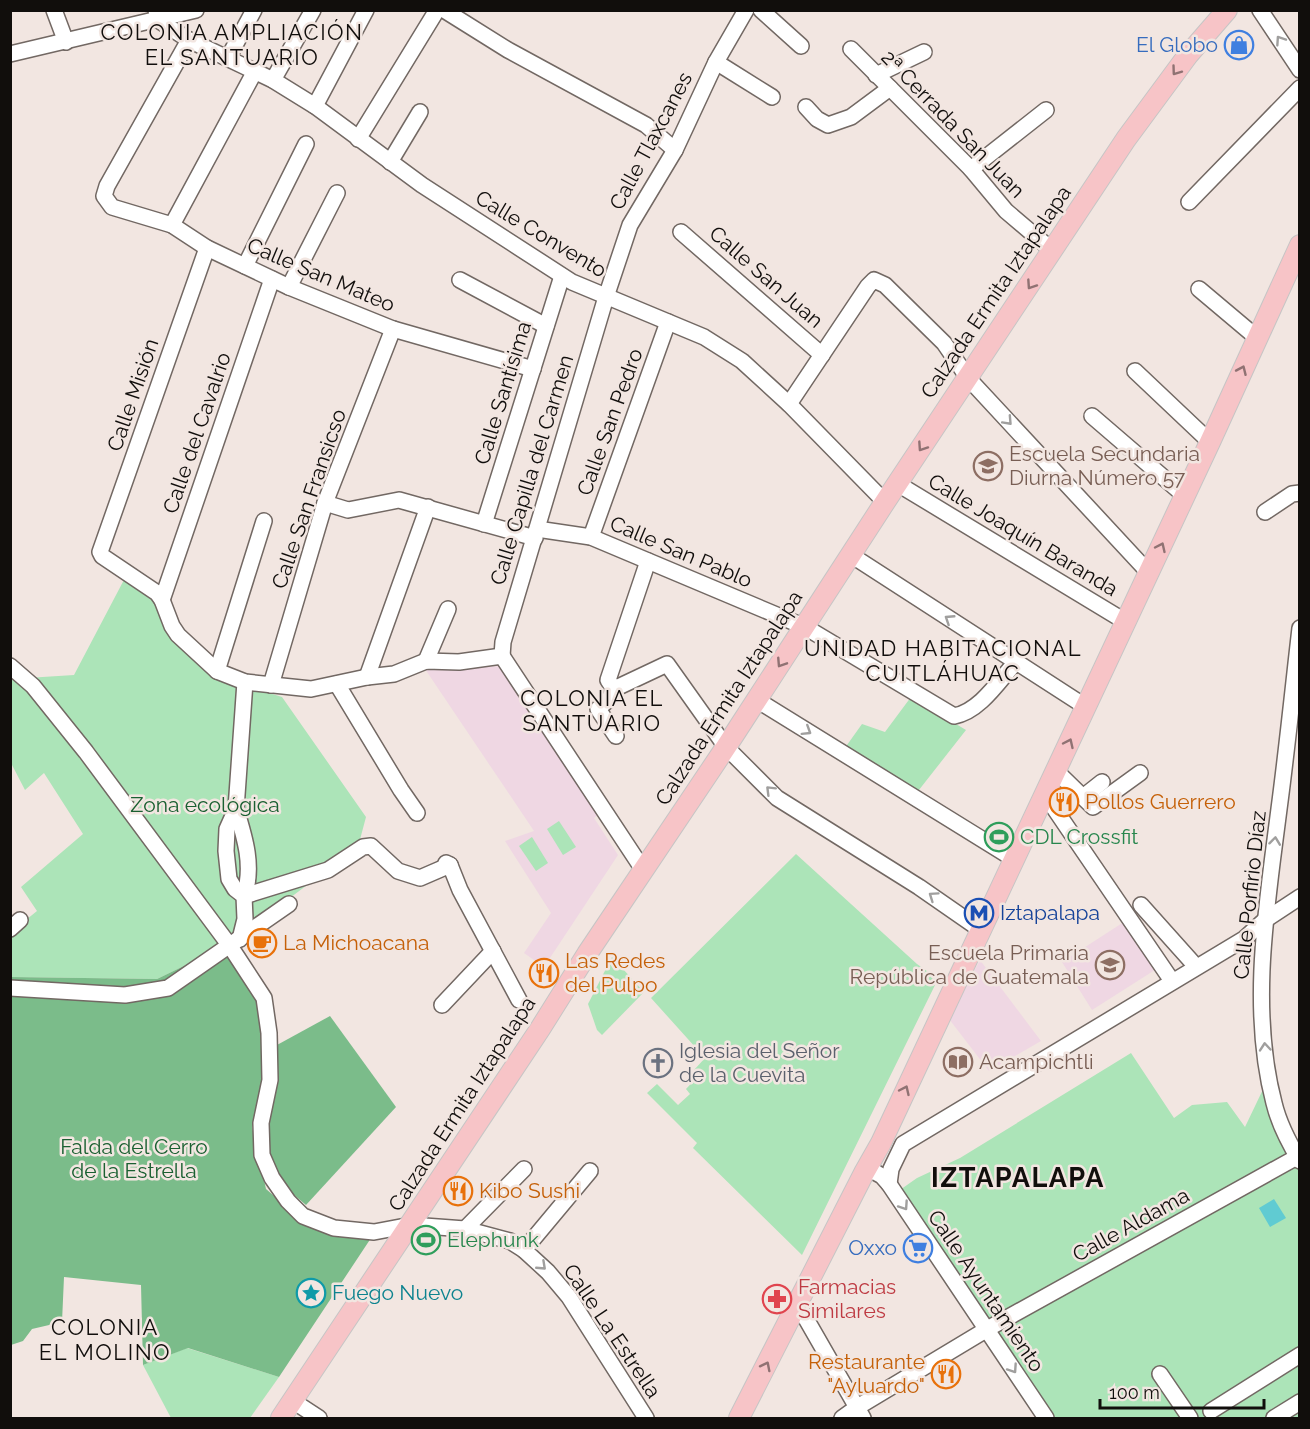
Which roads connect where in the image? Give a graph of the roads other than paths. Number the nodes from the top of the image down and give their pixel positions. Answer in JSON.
{"nodes":[{"id":1,"x":54,"y":10,"type":"edge"},
{"id":2,"x":196,"y":10,"type":"edge"},
{"id":3,"x":254,"y":10,"type":"edge"},
{"id":4,"x":313,"y":10,"type":"edge"},
{"id":5,"x":366,"y":10,"type":"edge"},
{"id":6,"x":437,"y":10,"type":"edge"},
{"id":7,"x":444,"y":10,"type":"edge"},
{"id":8,"x":746,"y":10,"type":"edge"},
{"id":9,"x":761,"y":10,"type":"edge"},
{"id":10,"x":1227,"y":10,"type":"edge"},
{"id":11,"x":1260,"y":10,"type":"edge"},
{"id":12,"x":157,"y":15,"type":"edge"},
{"id":13,"x":189,"y":40,"type":"junction"},
{"id":14,"x":66,"y":42,"type":"junction"},
{"id":15,"x":801,"y":46,"type":"dead end"},
{"id":16,"x":850,"y":49,"type":"dead end"},
{"id":17,"x":924,"y":52,"type":"dead end"},
{"id":18,"x":10,"y":54,"type":"edge"},
{"id":19,"x":228,"y":58,"type":"junction"},
{"id":20,"x":716,"y":62,"type":"junction"},
{"id":21,"x":1299,"y":70,"type":"edge"},
{"id":22,"x":255,"y":71,"type":"junction"},
{"id":23,"x":876,"y":75,"type":"junction"},
{"id":24,"x":273,"y":80,"type":"junction"},
{"id":25,"x":1299,"y":87,"type":"edge"},
{"id":26,"x":890,"y":88,"type":"junction"},
{"id":27,"x":772,"y":97,"type":"dead end"},
{"id":28,"x":315,"y":106,"type":"junction"},
{"id":29,"x":807,"y":107,"type":"dead end"},
{"id":30,"x":1046,"y":110,"type":"dead end"},
{"id":31,"x":420,"y":112,"type":"dead end"},
{"id":32,"x":358,"y":139,"type":"junction"},
{"id":33,"x":306,"y":144,"type":"dead end"},
{"id":34,"x":675,"y":150,"type":"junction"},
{"id":35,"x":390,"y":162,"type":"junction"},
{"id":36,"x":971,"y":169,"type":"junction"},
{"id":37,"x":337,"y":193,"type":"dead end"},
{"id":38,"x":1189,"y":202,"type":"dead end"},
{"id":39,"x":172,"y":225,"type":"junction"},
{"id":40,"x":681,"y":232,"type":"dead end"},
{"id":41,"x":1299,"y":245,"type":"edge"},
{"id":42,"x":207,"y":248,"type":"junction"},
{"id":43,"x":1053,"y":251,"type":"junction"},
{"id":44,"x":244,"y":266,"type":"junction"},
{"id":45,"x":562,"y":276,"type":"junction"},
{"id":46,"x":272,"y":279,"type":"junction"},
{"id":47,"x":460,"y":280,"type":"dead end"},
{"id":48,"x":290,"y":287,"type":"junction"},
{"id":49,"x":1199,"y":289,"type":"dead end"},
{"id":50,"x":606,"y":297,"type":"junction"},
{"id":51,"x":668,"y":322,"type":"junction"},
{"id":52,"x":546,"y":326,"type":"junction"},
{"id":53,"x":393,"y":329,"type":"junction"},
{"id":54,"x":1257,"y":337,"type":"junction"},
{"id":55,"x":822,"y":355,"type":"junction"},
{"id":56,"x":533,"y":369,"type":"junction"},
{"id":57,"x":1135,"y":371,"type":"dead end"},
{"id":58,"x":968,"y":378,"type":"junction"},
{"id":59,"x":789,"y":404,"type":"junction"},
{"id":60,"x":1092,"y":416,"type":"dead end"},
{"id":61,"x":1210,"y":442,"type":"junction"},
{"id":62,"x":898,"y":484,"type":"junction"},
{"id":63,"x":1299,"y":494,"type":"edge"},
{"id":64,"x":1185,"y":496,"type":"junction"},
{"id":65,"x":885,"y":502,"type":"junction"},
{"id":66,"x":325,"y":503,"type":"junction"},
{"id":67,"x":428,"y":507,"type":"junction"},
{"id":68,"x":1265,"y":513,"type":"dead end"},
{"id":69,"x":264,"y":521,"type":"dead end"},
{"id":70,"x":484,"y":524,"type":"junction"},
{"id":71,"x":536,"y":534,"type":"junction"},
{"id":72,"x":591,"y":537,"type":"junction"},
{"id":73,"x":851,"y":555,"type":"junction"},
{"id":74,"x":648,"y":561,"type":"junction"},
{"id":75,"x":1149,"y":573,"type":"junction"},
{"id":76,"x":162,"y":600,"type":"junction"},
{"id":77,"x":448,"y":609,"type":"dead end"},
{"id":78,"x":1126,"y":622,"type":"junction"},
{"id":79,"x":805,"y":627,"type":"junction"},
{"id":80,"x":1299,"y":628,"type":"edge"},
{"id":81,"x":502,"y":656,"type":"junction"},
{"id":82,"x":426,"y":661,"type":"junction"},
{"id":83,"x":1015,"y":663,"type":"junction"},
{"id":84,"x":10,"y":666,"type":"edge"},
{"id":85,"x":1297,"y":669,"type":"edge"},
{"id":86,"x":217,"y":671,"type":"junction"},
{"id":87,"x":367,"y":677,"type":"junction"},
{"id":88,"x":245,"y":682,"type":"junction"},
{"id":89,"x":337,"y":684,"type":"junction"},
{"id":90,"x":271,"y":685,"type":"junction"},
{"id":91,"x":614,"y":689,"type":"junction"},
{"id":92,"x":757,"y":700,"type":"junction"},
{"id":93,"x":1086,"y":707,"type":"junction"},
{"id":94,"x":616,"y":736,"type":"dead end"},
{"id":95,"x":726,"y":747,"type":"junction"},
{"id":96,"x":1287,"y":749,"type":"junction"},
{"id":97,"x":1299,"y":759,"type":"edge"},
{"id":98,"x":1056,"y":771,"type":"junction"},
{"id":99,"x":1140,"y":773,"type":"dead end"},
{"id":100,"x":1102,"y":782,"type":"dead end"},
{"id":101,"x":1083,"y":797,"type":"junction"},
{"id":102,"x":1052,"y":806,"type":"dead end"},
{"id":103,"x":236,"y":809,"type":"junction"},
{"id":104,"x":417,"y":813,"type":"dead end"},
{"id":105,"x":1014,"y":859,"type":"junction"},
{"id":106,"x":644,"y":871,"type":"junction"},
{"id":107,"x":244,"y":896,"type":"junction"},
{"id":108,"x":1299,"y":897,"type":"edge"},
{"id":109,"x":289,"y":903,"type":"dead end"},
{"id":110,"x":1140,"y":905,"type":"dead end"},
{"id":111,"x":1264,"y":920,"type":"junction"},
{"id":112,"x":981,"y":930,"type":"junction"},
{"id":113,"x":1252,"y":930,"type":"junction"},
{"id":114,"x":235,"y":942,"type":"junction"},
{"id":115,"x":493,"y":951,"type":"junction"},
{"id":116,"x":1192,"y":962,"type":"junction"},
{"id":117,"x":1170,"y":978,"type":"junction"},
{"id":118,"x":10,"y":988,"type":"edge"},
{"id":119,"x":519,"y":1000,"type":"dead end"},
{"id":120,"x":442,"y":1005,"type":"dead end"},
{"id":121,"x":881,"y":1143,"type":"junction"},
{"id":122,"x":1298,"y":1159,"type":"edge"},
{"id":123,"x":524,"y":1169,"type":"dead end"},
{"id":124,"x":590,"y":1171,"type":"dead end"},
{"id":125,"x":864,"y":1173,"type":"junction"},
{"id":126,"x":889,"y":1184,"type":"junction"},
{"id":127,"x":411,"y":1225,"type":"junction"},
{"id":128,"x":465,"y":1229,"type":"junction"},
{"id":129,"x":524,"y":1250,"type":"junction"},
{"id":130,"x":798,"y":1303,"type":"junction"},
{"id":131,"x":986,"y":1330,"type":"junction"},
{"id":132,"x":1299,"y":1355,"type":"edge"},
{"id":133,"x":1160,"y":1374,"type":"dead end"},
{"id":134,"x":293,"y":1401,"type":"junction"},
{"id":135,"x":1299,"y":1402,"type":"edge"},
{"id":136,"x":859,"y":1413,"type":"edge"},
{"id":137,"x":1212,"y":1413,"type":"edge"},
{"id":138,"x":281,"y":1419,"type":"edge"},
{"id":139,"x":319,"y":1419,"type":"edge"},
{"id":140,"x":646,"y":1419,"type":"edge"},
{"id":141,"x":739,"y":1419,"type":"edge"},
{"id":142,"x":842,"y":1419,"type":"edge"},
{"id":143,"x":1046,"y":1419,"type":"edge"},
{"id":144,"x":1190,"y":1419,"type":"edge"},
{"id":145,"x":1274,"y":1419,"type":"edge"}],
"edges":[{"from":1,"to":14,"type":"street"},
{"from":2,"to":12,"type":"street"},
{"from":3,"to":19,"type":"street"},
{"from":4,"to":24,"type":"street"},
{"from":5,"to":28,"type":"street"},
{"from":6,"to":32,"type":"street"},
{"from":7,"to":34,"type":"street"},
{"from":8,"to":20,"type":"street","name":"Calle Tlaxcanes"},
{"from":9,"to":15,"type":"street"},
{"from":10,"to":43,"type":"main road","name":"Calzada Ermita Iztapalapa","one_way":true},
{"from":21,"to":11,"type":"street","one_way":true},
{"from":12,"to":13,"type":"street","name":"Calle Convento"},
{"from":12,"to":14,"type":"street"},
{"from":13,"to":19,"type":"street","name":"Calle Convento"},
{"from":13,"to":39,"type":"street","name":"Calle San Mateo"},
{"from":14,"to":18,"type":"street"},
{"from":16,"to":23,"type":"street","name":"2ª Cerrada San Juan"},
{"from":17,"to":23,"type":"street"},
{"from":19,"to":22,"type":"street","name":"Calle Convento"},
{"from":20,"to":27,"type":"street"},
{"from":20,"to":34,"type":"street","name":"Calle Tlaxcanes"},
{"from":22,"to":24,"type":"street","name":"Calle Convento"},
{"from":22,"to":39,"type":"street"},
{"from":23,"to":26,"type":"street","name":"2ª Cerrada San Juan"},
{"from":24,"to":28,"type":"street","name":"Calle Convento"},
{"from":25,"to":38,"type":"street"},
{"from":26,"to":29,"type":"street"},
{"from":26,"to":36,"type":"street","name":"2ª Cerrada San Juan"},
{"from":28,"to":32,"type":"street","name":"Calle Convento"},
{"from":30,"to":36,"type":"street"},
{"from":31,"to":35,"type":"street"},
{"from":32,"to":35,"type":"street","name":"Calle Convento"},
{"from":33,"to":44,"type":"street"},
{"from":34,"to":50,"type":"street","name":"Calle Tlaxcanes"},
{"from":35,"to":45,"type":"street","name":"Calle Convento"},
{"from":36,"to":43,"type":"street","name":"2ª Cerrada San Juan"},
{"from":37,"to":48,"type":"street"},
{"from":39,"to":42,"type":"street","name":"Calle San Mateo"},
{"from":40,"to":55,"type":"street","name":"Calle San Juan"},
{"from":41,"to":54,"type":"main road"},
{"from":42,"to":44,"type":"street","name":"Calle San Mateo"},
{"from":42,"to":76,"type":"street","name":"Calle Misión"},
{"from":43,"to":58,"type":"main road","name":"Calzada Ermita Iztapalapa","one_way":true},
{"from":44,"to":46,"type":"street","name":"Calle San Mateo"},
{"from":45,"to":50,"type":"street","name":"Calle Convento"},
{"from":45,"to":52,"type":"street","name":"Calle Santísima"},
{"from":46,"to":48,"type":"street","name":"Calle San Mateo"},
{"from":46,"to":76,"type":"street","name":"Calle del Cavalrio"},
{"from":47,"to":52,"type":"street"},
{"from":48,"to":53,"type":"street","name":"Calle San Mateo"},
{"from":49,"to":54,"type":"street"},
{"from":50,"to":51,"type":"street","name":"Calle Convento"},
{"from":50,"to":71,"type":"street","name":"Calle Capilla del Carmen"},
{"from":51,"to":59,"type":"street","name":"Calle Convento"},
{"from":51,"to":72,"type":"street","name":"Calle San Pedro"},
{"from":52,"to":56,"type":"street","name":"Calle Santísima"},
{"from":53,"to":56,"type":"street","name":"Calle San Mateo"},
{"from":53,"to":66,"type":"street","name":"Calle San Fransicso"},
{"from":61,"to":54,"type":"main road","one_way":true},
{"from":55,"to":58,"type":"street","name":"Calle San Juan"},
{"from":55,"to":59,"type":"street","name":"Calle San Juan"},
{"from":56,"to":70,"type":"street","name":"Calle Santísima"},
{"from":57,"to":61,"type":"street"},
{"from":58,"to":62,"type":"main road","name":"Calzada Ermita Iztapalapa","one_way":true},
{"from":58,"to":75,"type":"street","one_way":true},
{"from":59,"to":65,"type":"street","name":"Calle Convento"},
{"from":60,"to":64,"type":"street"},
{"from":61,"to":64,"type":"main road"},
{"from":62,"to":65,"type":"main road","name":"Calzada Ermita Iztapalapa"},
{"from":62,"to":78,"type":"street","name":"Calle Joaquín Baranda"},
{"from":63,"to":68,"type":"street"},
{"from":75,"to":64,"type":"main road","one_way":true},
{"from":65,"to":73,"type":"main road","name":"Calzada Ermita Iztapalapa"},
{"from":66,"to":67,"type":"street","name":"Calle San Pablo"},
{"from":66,"to":90,"type":"street","name":"Calle San Fransicso"},
{"from":67,"to":70,"type":"street","name":"Calle San Pablo"},
{"from":67,"to":87,"type":"street"},
{"from":69,"to":86,"type":"street"},
{"from":70,"to":71,"type":"street","name":"Calle San Pablo"},
{"from":71,"to":72,"type":"street","name":"Calle San Pablo"},
{"from":71,"to":81,"type":"street","name":"Calle Capilla del Carmen"},
{"from":72,"to":74,"type":"street","name":"Calle San Pablo"},
{"from":73,"to":79,"type":"main road","name":"Calzada Ermita Iztapalapa"},
{"from":83,"to":73,"type":"street","one_way":true},
{"from":74,"to":79,"type":"street","name":"Calle San Pablo"},
{"from":74,"to":91,"type":"street"},
{"from":75,"to":78,"type":"main road"},
{"from":76,"to":86,"type":"street"},
{"from":77,"to":82,"type":"street"},
{"from":78,"to":93,"type":"main road"},
{"from":79,"to":83,"type":"street","name":"Calle San Pablo"},
{"from":79,"to":92,"type":"main road","name":"Calzada Ermita Iztapalapa","one_way":true},
{"from":80,"to":85,"type":"street","name":"Calle Porfirio Díaz"},
{"from":81,"to":82,"type":"street"},
{"from":81,"to":106,"type":"street"},
{"from":82,"to":87,"type":"street"},
{"from":83,"to":93,"type":"street"},
{"from":84,"to":114,"type":"street","name":"Calle La Estrella"},
{"from":85,"to":96,"type":"street","name":"Calle Porfirio Díaz"},
{"from":86,"to":88,"type":"street"},
{"from":87,"to":89,"type":"street"},
{"from":88,"to":90,"type":"street"},
{"from":88,"to":103,"type":"street"},
{"from":89,"to":90,"type":"street"},
{"from":89,"to":104,"type":"street"},
{"from":91,"to":94,"type":"street"},
{"from":91,"to":95,"type":"street"},
{"from":92,"to":95,"type":"main road","name":"Calzada Ermita Iztapalapa"},
{"from":92,"to":105,"type":"street","one_way":true},
{"from":98,"to":93,"type":"main road","one_way":true},
{"from":95,"to":106,"type":"main road","name":"Calzada Ermita Iztapalapa"},
{"from":112,"to":95,"type":"street","one_way":true},
{"from":96,"to":97,"type":"street"},
{"from":111,"to":96,"type":"street","name":"Calle Porfirio Díaz","one_way":true},
{"from":98,"to":101,"type":"street"},
{"from":98,"to":105,"type":"main road"},
{"from":99,"to":101,"type":"street"},
{"from":100,"to":101,"type":"street"},
{"from":102,"to":117,"type":"street"},
{"from":103,"to":107,"type":"street"},
{"from":103,"to":107,"type":"street"},
{"from":105,"to":112,"type":"main road"},
{"from":106,"to":127,"type":"main road","name":"Calzada Ermita Iztapalapa"},
{"from":107,"to":114,"type":"street"},
{"from":107,"to":115,"type":"street"},
{"from":108,"to":111,"type":"street"},
{"from":109,"to":114,"type":"street"},
{"from":110,"to":116,"type":"street"},
{"from":111,"to":113,"type":"street"},
{"from":122,"to":111,"type":"street","name":"Calle Porfirio Díaz","one_way":true},
{"from":121,"to":112,"type":"main road","one_way":true},
{"from":113,"to":116,"type":"street"},
{"from":113,"to":117,"type":"street"},
{"from":114,"to":118,"type":"street"},
{"from":114,"to":127,"type":"street","name":"Calle La Estrella"},
{"from":115,"to":119,"type":"street"},
{"from":115,"to":120,"type":"street"},
{"from":116,"to":117,"type":"street"},
{"from":117,"to":121,"type":"street"},
{"from":117,"to":126,"type":"street"},
{"from":121,"to":125,"type":"main road"},
{"from":122,"to":131,"type":"street","name":"Calle Aldama"},
{"from":123,"to":128,"type":"street"},
{"from":124,"to":129,"type":"street"},
{"from":125,"to":126,"type":"street"},
{"from":125,"to":130,"type":"main road"},
{"from":126,"to":131,"type":"street","name":"Calle Ayuntamiento","one_way":true},
{"from":127,"to":128,"type":"street","name":"Calle La Estrella"},
{"from":127,"to":134,"type":"main road","name":"Calzada Ermita Iztapalapa"},
{"from":128,"to":129,"type":"street","name":"Calle La Estrella"},
{"from":129,"to":140,"type":"street","name":"Calle La Estrella","one_way":true},
{"from":130,"to":136,"type":"street"},
{"from":141,"to":130,"type":"main road","one_way":true},
{"from":131,"to":136,"type":"street","name":"Calle Aldama"},
{"from":131,"to":143,"type":"street","name":"Calle Ayuntamiento","one_way":true},
{"from":132,"to":137,"type":"street"},
{"from":133,"to":144,"type":"street"},
{"from":134,"to":138,"type":"main road","name":"Calzada Ermita Iztapalapa"},
{"from":134,"to":139,"type":"street"},
{"from":135,"to":145,"type":"street"},
{"from":136,"to":142,"type":"street","name":"Calle Aldama"}]}
